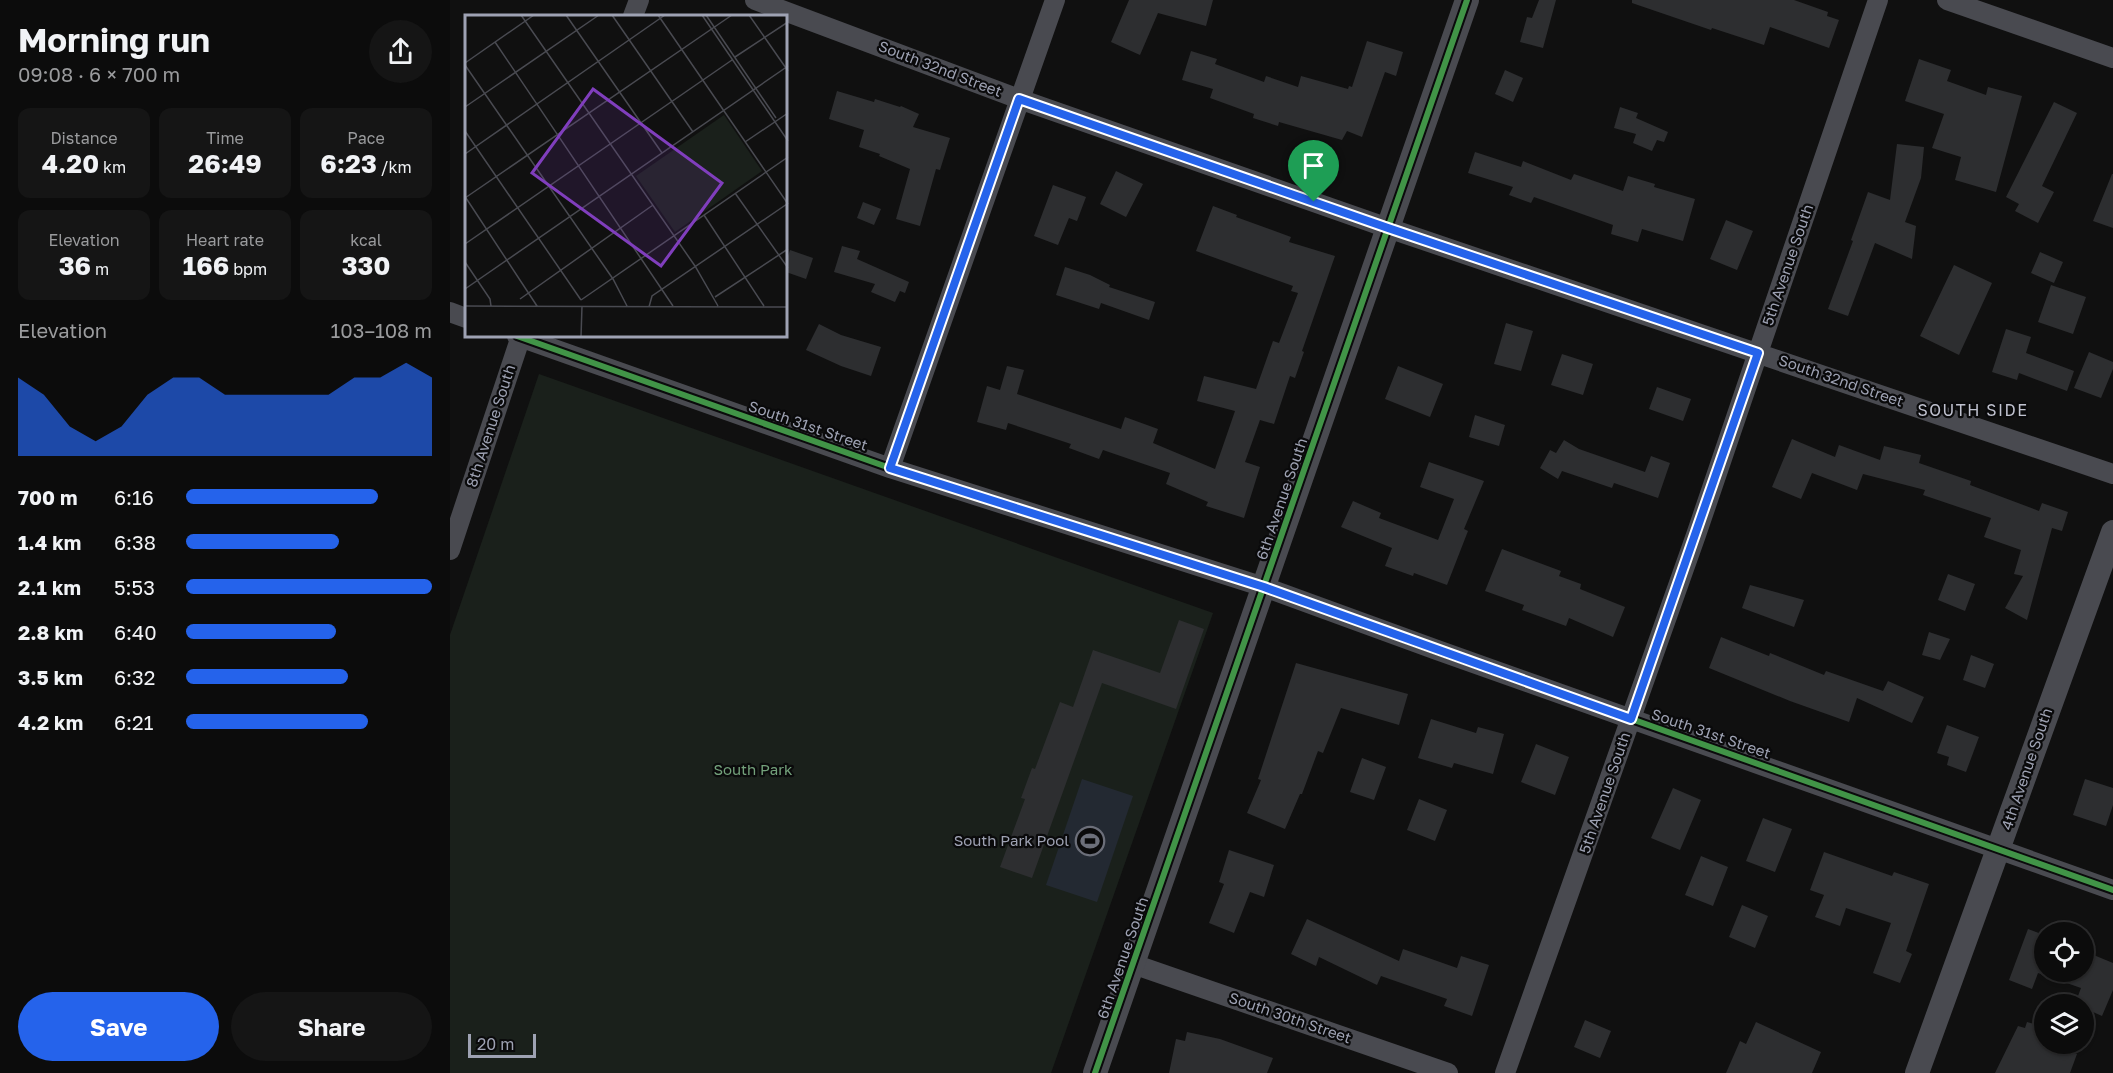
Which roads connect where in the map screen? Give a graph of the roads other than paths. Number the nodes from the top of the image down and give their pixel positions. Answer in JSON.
{"nodes":[{"id":1,"x":639,"y":0,"type":"edge"},
{"id":2,"x":755,"y":0,"type":"edge"},
{"id":3,"x":1055,"y":0,"type":"edge"},
{"id":4,"x":1467,"y":0,"type":"edge"},
{"id":5,"x":1878,"y":0,"type":"edge"},
{"id":6,"x":1947,"y":0,"type":"edge"},
{"id":7,"x":633,"y":15,"type":"edge"},
{"id":8,"x":2113,"y":58,"type":"edge"},
{"id":9,"x":1019,"y":99,"type":"junction"},
{"id":10,"x":1388,"y":228,"type":"junction"},
{"id":11,"x":450,"y":312,"type":"edge"},
{"id":12,"x":465,"y":318,"type":"edge"},
{"id":13,"x":519,"y":338,"type":"edge"},
{"id":14,"x":526,"y":338,"type":"edge"},
{"id":15,"x":1758,"y":353,"type":"junction"},
{"id":16,"x":890,"y":468,"type":"junction"},
{"id":17,"x":2113,"y":474,"type":"edge"},
{"id":18,"x":2113,"y":532,"type":"edge"},
{"id":19,"x":450,"y":550,"type":"edge"},
{"id":20,"x":1264,"y":587,"type":"junction"},
{"id":21,"x":1631,"y":719,"type":"junction"},
{"id":22,"x":2000,"y":849,"type":"junction"},
{"id":23,"x":2113,"y":890,"type":"edge"},
{"id":24,"x":1133,"y":964,"type":"junction"},
{"id":25,"x":1095,"y":1073,"type":"edge"},
{"id":26,"x":1448,"y":1073,"type":"edge"},
{"id":27,"x":1504,"y":1073,"type":"edge"},
{"id":28,"x":1917,"y":1073,"type":"edge"}],
"edges":[{"from":1,"to":7,"type":"street"},
{"from":2,"to":9,"type":"street","name":"South 32nd Street"},
{"from":3,"to":9,"type":"street"},
{"from":4,"to":10,"type":"street","name":"6th Avenue South"},
{"from":5,"to":15,"type":"street","name":"5th Avenue South"},
{"from":6,"to":8,"type":"street"},
{"from":9,"to":10,"type":"street","name":"South 32nd Street"},
{"from":9,"to":16,"type":"street"},
{"from":10,"to":15,"type":"street","name":"South 32nd Street"},
{"from":10,"to":20,"type":"street","name":"6th Avenue South"},
{"from":11,"to":12,"type":"street"},
{"from":13,"to":19,"type":"street","name":"8th Avenue South"},
{"from":14,"to":16,"type":"street","name":"South 31st Street"},
{"from":15,"to":17,"type":"street","name":"South 32nd Street"},
{"from":15,"to":21,"type":"street","name":"5th Avenue South"},
{"from":16,"to":20,"type":"street","name":"South 31st Street"},
{"from":18,"to":22,"type":"street","name":"4th Avenue South"},
{"from":20,"to":21,"type":"street","name":"South 31st Street"},
{"from":20,"to":24,"type":"street","name":"6th Avenue South"},
{"from":21,"to":22,"type":"street","name":"South 31st Street"},
{"from":21,"to":27,"type":"street","name":"5th Avenue South"},
{"from":22,"to":23,"type":"street","name":"South 31st Street"},
{"from":22,"to":28,"type":"street","name":"4th Avenue South"},
{"from":24,"to":25,"type":"street","name":"6th Avenue South"},
{"from":24,"to":26,"type":"street","name":"South 30th Street"}]}
